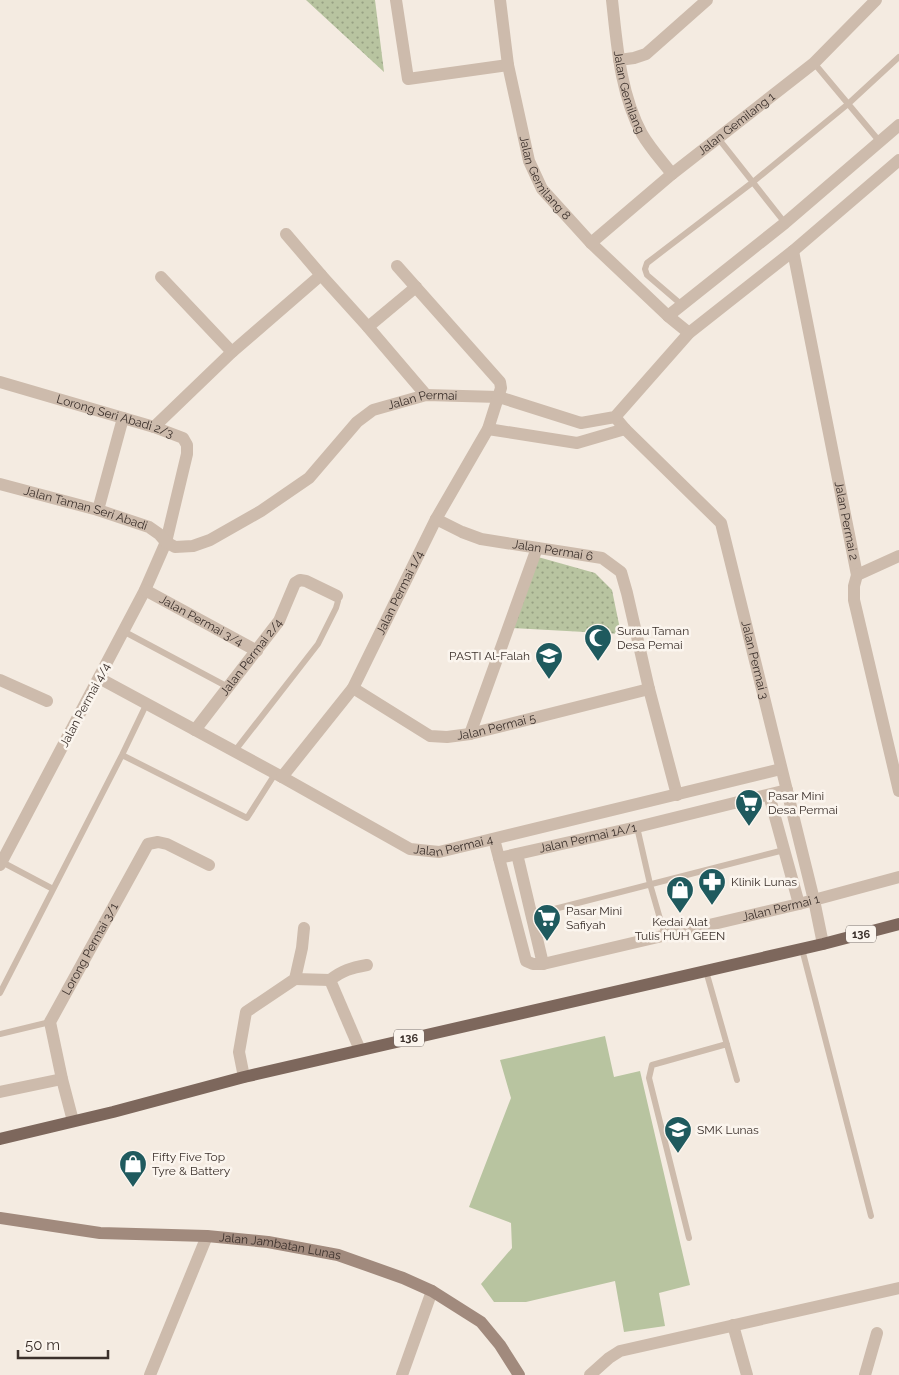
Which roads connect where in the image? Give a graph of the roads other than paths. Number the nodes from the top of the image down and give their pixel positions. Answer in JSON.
{"nodes":[{"id":1,"x":396,"y":0,"type":"edge"},
{"id":2,"x":500,"y":0,"type":"edge"},
{"id":3,"x":612,"y":0,"type":"edge"},
{"id":4,"x":707,"y":0,"type":"edge"},
{"id":5,"x":876,"y":0,"type":"edge"},
{"id":6,"x":899,"y":57,"type":"edge"},
{"id":7,"x":619,"y":60,"type":"junction"},
{"id":8,"x":814,"y":62,"type":"junction"},
{"id":9,"x":508,"y":65,"type":"junction"},
{"id":10,"x":848,"y":104,"type":"junction"},
{"id":11,"x":899,"y":125,"type":"edge"},
{"id":12,"x":718,"y":138,"type":"junction"},
{"id":13,"x":880,"y":142,"type":"junction"},
{"id":14,"x":899,"y":160,"type":"edge"},
{"id":15,"x":672,"y":174,"type":"junction"},
{"id":16,"x":753,"y":182,"type":"junction"},
{"id":17,"x":785,"y":223,"type":"junction"},
{"id":18,"x":286,"y":234,"type":"dead end"},
{"id":19,"x":591,"y":243,"type":"junction"},
{"id":20,"x":793,"y":250,"type":"junction"},
{"id":21,"x":398,"y":266,"type":"dead end"},
{"id":22,"x":321,"y":275,"type":"junction"},
{"id":23,"x":161,"y":277,"type":"dead end"},
{"id":24,"x":416,"y":287,"type":"junction"},
{"id":25,"x":682,"y":305,"type":"junction"},
{"id":26,"x":668,"y":316,"type":"junction"},
{"id":27,"x":368,"y":327,"type":"junction"},
{"id":28,"x":689,"y":333,"type":"junction"},
{"id":29,"x":232,"y":352,"type":"junction"},
{"id":30,"x":0,"y":382,"type":"edge"},
{"id":31,"x":426,"y":395,"type":"junction"},
{"id":32,"x":499,"y":397,"type":"junction"},
{"id":33,"x":615,"y":417,"type":"junction"},
{"id":34,"x":123,"y":418,"type":"junction"},
{"id":35,"x":154,"y":427,"type":"junction"},
{"id":36,"x":488,"y":429,"type":"junction"},
{"id":37,"x":625,"y":429,"type":"junction"},
{"id":38,"x":0,"y":484,"type":"edge"},
{"id":39,"x":98,"y":510,"type":"junction"},
{"id":40,"x":436,"y":519,"type":"junction"},
{"id":41,"x":166,"y":542,"type":"junction"},
{"id":42,"x":537,"y":548,"type":"junction"},
{"id":43,"x":899,"y":556,"type":"edge"},
{"id":44,"x":856,"y":575,"type":"junction"},
{"id":45,"x":145,"y":590,"type":"junction"},
{"id":46,"x":337,"y":596,"type":"joint"},
{"id":47,"x":123,"y":631,"type":"junction"},
{"id":48,"x":257,"y":651,"type":"junction"},
{"id":49,"x":99,"y":678,"type":"junction"},
{"id":50,"x":0,"y":680,"type":"edge"},
{"id":51,"x":228,"y":687,"type":"junction"},
{"id":52,"x":353,"y":688,"type":"junction"},
{"id":53,"x":649,"y":689,"type":"junction"},
{"id":54,"x":47,"y":702,"type":"dead end"},
{"id":55,"x":147,"y":703,"type":"junction"},
{"id":56,"x":195,"y":730,"type":"junction"},
{"id":57,"x":470,"y":734,"type":"junction"},
{"id":58,"x":234,"y":752,"type":"junction"},
{"id":59,"x":122,"y":755,"type":"junction"},
{"id":60,"x":896,"y":767,"type":"edge"},
{"id":61,"x":781,"y":769,"type":"junction"},
{"id":62,"x":279,"y":776,"type":"junction"},
{"id":63,"x":787,"y":790,"type":"junction"},
{"id":64,"x":899,"y":791,"type":"edge"},
{"id":65,"x":678,"y":794,"type":"junction"},
{"id":66,"x":770,"y":795,"type":"junction"},
{"id":67,"x":637,"y":827,"type":"junction"},
{"id":68,"x":494,"y":839,"type":"junction"},
{"id":69,"x":784,"y":850,"type":"junction"},
{"id":70,"x":517,"y":854,"type":"junction"},
{"id":71,"x":499,"y":858,"type":"junction"},
{"id":72,"x":1,"y":864,"type":"edge"},
{"id":73,"x":209,"y":865,"type":"dead end"},
{"id":74,"x":899,"y":878,"type":"edge"},
{"id":75,"x":650,"y":884,"type":"junction"},
{"id":76,"x":53,"y":889,"type":"junction"},
{"id":77,"x":814,"y":900,"type":"junction"},
{"id":78,"x":798,"y":904,"type":"junction"},
{"id":79,"x":531,"y":915,"type":"junction"},
{"id":80,"x":899,"y":924,"type":"edge"},
{"id":81,"x":304,"y":928,"type":"dead end"},
{"id":82,"x":666,"y":936,"type":"junction"},
{"id":83,"x":823,"y":944,"type":"junction"},
{"id":84,"x":802,"y":949,"type":"junction"},
{"id":85,"x":543,"y":964,"type":"junction"},
{"id":86,"x":367,"y":966,"type":"dead end"},
{"id":87,"x":706,"y":971,"type":"junction"},
{"id":88,"x":295,"y":979,"type":"junction"},
{"id":89,"x":330,"y":980,"type":"junction"},
{"id":90,"x":0,"y":993,"type":"edge"},
{"id":91,"x":50,"y":1022,"type":"junction"},
{"id":92,"x":0,"y":1034,"type":"edge"},
{"id":93,"x":727,"y":1044,"type":"junction"},
{"id":94,"x":360,"y":1050,"type":"junction"},
{"id":95,"x":244,"y":1077,"type":"junction"},
{"id":96,"x":62,"y":1079,"type":"junction"},
{"id":97,"x":737,"y":1080,"type":"dead end"},
{"id":98,"x":0,"y":1092,"type":"edge"},
{"id":99,"x":72,"y":1121,"type":"junction"},
{"id":100,"x":0,"y":1139,"type":"edge"},
{"id":101,"x":872,"y":1216,"type":"dead end"},
{"id":102,"x":0,"y":1218,"type":"edge"},
{"id":103,"x":207,"y":1236,"type":"junction"},
{"id":104,"x":689,"y":1238,"type":"dead end"},
{"id":105,"x":899,"y":1288,"type":"edge"},
{"id":106,"x":432,"y":1291,"type":"junction"},
{"id":107,"x":733,"y":1325,"type":"junction"},
{"id":108,"x":877,"y":1334,"type":"dead end"},
{"id":109,"x":150,"y":1375,"type":"edge"},
{"id":110,"x":402,"y":1375,"type":"edge"},
{"id":111,"x":519,"y":1375,"type":"edge"},
{"id":112,"x":590,"y":1375,"type":"edge"},
{"id":113,"x":747,"y":1375,"type":"edge"},
{"id":114,"x":866,"y":1375,"type":"edge"}],
"edges":[{"from":1,"to":9,"type":"street"},
{"from":2,"to":9,"type":"street","name":"Jalan Gemilang 8"},
{"from":3,"to":7,"type":"street","name":"Jalan Gemilang"},
{"from":4,"to":7,"type":"street"},
{"from":5,"to":8,"type":"street","name":"Jalan Gemilang 1"},
{"from":6,"to":10,"type":"lane"},
{"from":7,"to":15,"type":"street","name":"Jalan Gemilang"},
{"from":8,"to":10,"type":"lane"},
{"from":8,"to":12,"type":"street","name":"Jalan Gemilang 1"},
{"from":9,"to":19,"type":"street","name":"Jalan Gemilang 8"},
{"from":10,"to":13,"type":"lane"},
{"from":10,"to":16,"type":"lane"},
{"from":11,"to":13,"type":"street"},
{"from":12,"to":15,"type":"street","name":"Jalan Gemilang 1"},
{"from":12,"to":16,"type":"lane"},
{"from":13,"to":17,"type":"street"},
{"from":14,"to":20,"type":"street"},
{"from":15,"to":19,"type":"street","name":"Jalan Gemilang 1"},
{"from":16,"to":17,"type":"lane"},
{"from":16,"to":25,"type":"lane"},
{"from":17,"to":25,"type":"street"},
{"from":18,"to":22,"type":"street"},
{"from":19,"to":26,"type":"street","name":"Jalan Gemilang 8"},
{"from":20,"to":28,"type":"street"},
{"from":20,"to":44,"type":"street","name":"Jalan Permai 2"},
{"from":21,"to":24,"type":"street"},
{"from":22,"to":27,"type":"street"},
{"from":22,"to":29,"type":"street"},
{"from":23,"to":29,"type":"street"},
{"from":24,"to":27,"type":"street"},
{"from":24,"to":32,"type":"street"},
{"from":25,"to":26,"type":"street"},
{"from":26,"to":28,"type":"street","name":"Jalan Gemilang 8"},
{"from":27,"to":31,"type":"street"},
{"from":28,"to":33,"type":"street"},
{"from":29,"to":35,"type":"street"},
{"from":30,"to":34,"type":"street","name":"Lorong Seri Abadi 2/3"},
{"from":31,"to":32,"type":"street","name":"Jalan Permai"},
{"from":31,"to":41,"type":"street","name":"Jalan Permai"},
{"from":32,"to":33,"type":"street","name":"Jalan Permai"},
{"from":32,"to":36,"type":"street","name":"Jalan Permai 1/4"},
{"from":33,"to":37,"type":"street","name":"Jalan Permai 3"},
{"from":34,"to":35,"type":"street","name":"Lorong Seri Abadi 2/3"},
{"from":34,"to":39,"type":"street"},
{"from":35,"to":41,"type":"street","name":"Lorong Seri Abadi 2/3"},
{"from":36,"to":37,"type":"street"},
{"from":36,"to":40,"type":"street","name":"Jalan Permai 1/4"},
{"from":37,"to":61,"type":"street","name":"Jalan Permai 3"},
{"from":38,"to":39,"type":"street","name":"Jalan Taman Seri Abadi"},
{"from":39,"to":41,"type":"street","name":"Jalan Taman Seri Abadi"},
{"from":40,"to":42,"type":"street","name":"Jalan Permai 6"},
{"from":40,"to":52,"type":"street","name":"Jalan Permai 1/4"},
{"from":41,"to":45,"type":"street","name":"Jalan Permai 4/4"},
{"from":42,"to":53,"type":"street","name":"Jalan Permai 6"},
{"from":42,"to":57,"type":"street"},
{"from":43,"to":44,"type":"street"},
{"from":44,"to":60,"type":"street","name":"Jalan Permai 2"},
{"from":45,"to":47,"type":"street","name":"Jalan Permai 4/4"},
{"from":45,"to":48,"type":"street","name":"Jalan Permai 3/4"},
{"from":46,"to":48,"type":"street","name":"Jalan Permai 2/4"},
{"from":46,"to":58,"type":"lane"},
{"from":47,"to":49,"type":"street","name":"Jalan Permai 4/4"},
{"from":47,"to":51,"type":"lane"},
{"from":48,"to":51,"type":"street","name":"Jalan Permai 2/4"},
{"from":49,"to":55,"type":"street","name":"Jalan Permai 4"},
{"from":49,"to":72,"type":"street","name":"Jalan Permai 4/4"},
{"from":50,"to":54,"type":"street"},
{"from":51,"to":56,"type":"street","name":"Jalan Permai 2/4"},
{"from":52,"to":57,"type":"street","name":"Jalan Permai 5"},
{"from":52,"to":62,"type":"street","name":"Jalan Permai 1/4"},
{"from":53,"to":57,"type":"street","name":"Jalan Permai 5"},
{"from":53,"to":65,"type":"street","name":"Jalan Permai 6"},
{"from":55,"to":56,"type":"street","name":"Jalan Permai 4"},
{"from":55,"to":59,"type":"lane"},
{"from":56,"to":58,"type":"street","name":"Jalan Permai 4"},
{"from":58,"to":62,"type":"street","name":"Jalan Permai 4"},
{"from":59,"to":62,"type":"lane"},
{"from":59,"to":76,"type":"lane"},
{"from":60,"to":64,"type":"street","name":"Jalan Permai 2"},
{"from":61,"to":63,"type":"street","name":"Jalan Permai 3"},
{"from":61,"to":65,"type":"street","name":"Jalan Permai 4"},
{"from":62,"to":68,"type":"street","name":"Jalan Permai 4"},
{"from":63,"to":66,"type":"street","name":"Jalan Permai 1A/1"},
{"from":63,"to":77,"type":"street","name":"Jalan Permai 3"},
{"from":65,"to":68,"type":"street","name":"Jalan Permai 4"},
{"from":66,"to":67,"type":"street","name":"Jalan Permai 1A/1"},
{"from":66,"to":69,"type":"street"},
{"from":67,"to":70,"type":"street","name":"Jalan Permai 1A/1"},
{"from":67,"to":75,"type":"lane"},
{"from":68,"to":71,"type":"street"},
{"from":69,"to":75,"type":"lane"},
{"from":69,"to":78,"type":"street"},
{"from":70,"to":71,"type":"street","name":"Jalan Permai 1A/1"},
{"from":70,"to":79,"type":"street"},
{"from":71,"to":85,"type":"street"},
{"from":72,"to":76,"type":"lane"},
{"from":73,"to":91,"type":"street","name":"Lorong Permai 3/1"},
{"from":74,"to":77,"type":"street","name":"Jalan Permai 1"},
{"from":75,"to":79,"type":"lane"},
{"from":75,"to":82,"type":"lane"},
{"from":76,"to":90,"type":"lane"},
{"from":77,"to":78,"type":"street","name":"Jalan Permai 1"},
{"from":77,"to":83,"type":"street","name":"Jalan Permai 3"},
{"from":78,"to":82,"type":"street","name":"Jalan Permai 1"},
{"from":79,"to":85,"type":"street"},
{"from":80,"to":83,"type":"main road","number":"136"},
{"from":81,"to":88,"type":"street"},
{"from":82,"to":85,"type":"street","name":"Jalan Permai 1"},
{"from":83,"to":84,"type":"main road","number":"136"},
{"from":84,"to":87,"type":"main road","number":"136"},
{"from":84,"to":101,"type":"lane"},
{"from":86,"to":89,"type":"street"},
{"from":87,"to":93,"type":"lane"},
{"from":87,"to":94,"type":"main road","number":"136"},
{"from":88,"to":89,"type":"street"},
{"from":88,"to":95,"type":"street"},
{"from":89,"to":94,"type":"street"},
{"from":91,"to":92,"type":"lane"},
{"from":91,"to":96,"type":"street"},
{"from":93,"to":97,"type":"lane"},
{"from":93,"to":104,"type":"lane"},
{"from":94,"to":95,"type":"main road","number":"136"},
{"from":95,"to":99,"type":"main road","number":"136"},
{"from":96,"to":98,"type":"street"},
{"from":96,"to":99,"type":"street"},
{"from":99,"to":100,"type":"main road","number":"136"},
{"from":102,"to":103,"type":"main road","name":"Jalan Jambatan Lunas"},
{"from":103,"to":106,"type":"main road","name":"Jalan Jambatan Lunas"},
{"from":103,"to":109,"type":"street"},
{"from":105,"to":107,"type":"street"},
{"from":106,"to":110,"type":"street"},
{"from":106,"to":111,"type":"main road","name":"Jalan Jambatan Lunas"},
{"from":107,"to":112,"type":"street"},
{"from":107,"to":113,"type":"street"},
{"from":108,"to":114,"type":"street"}]}
